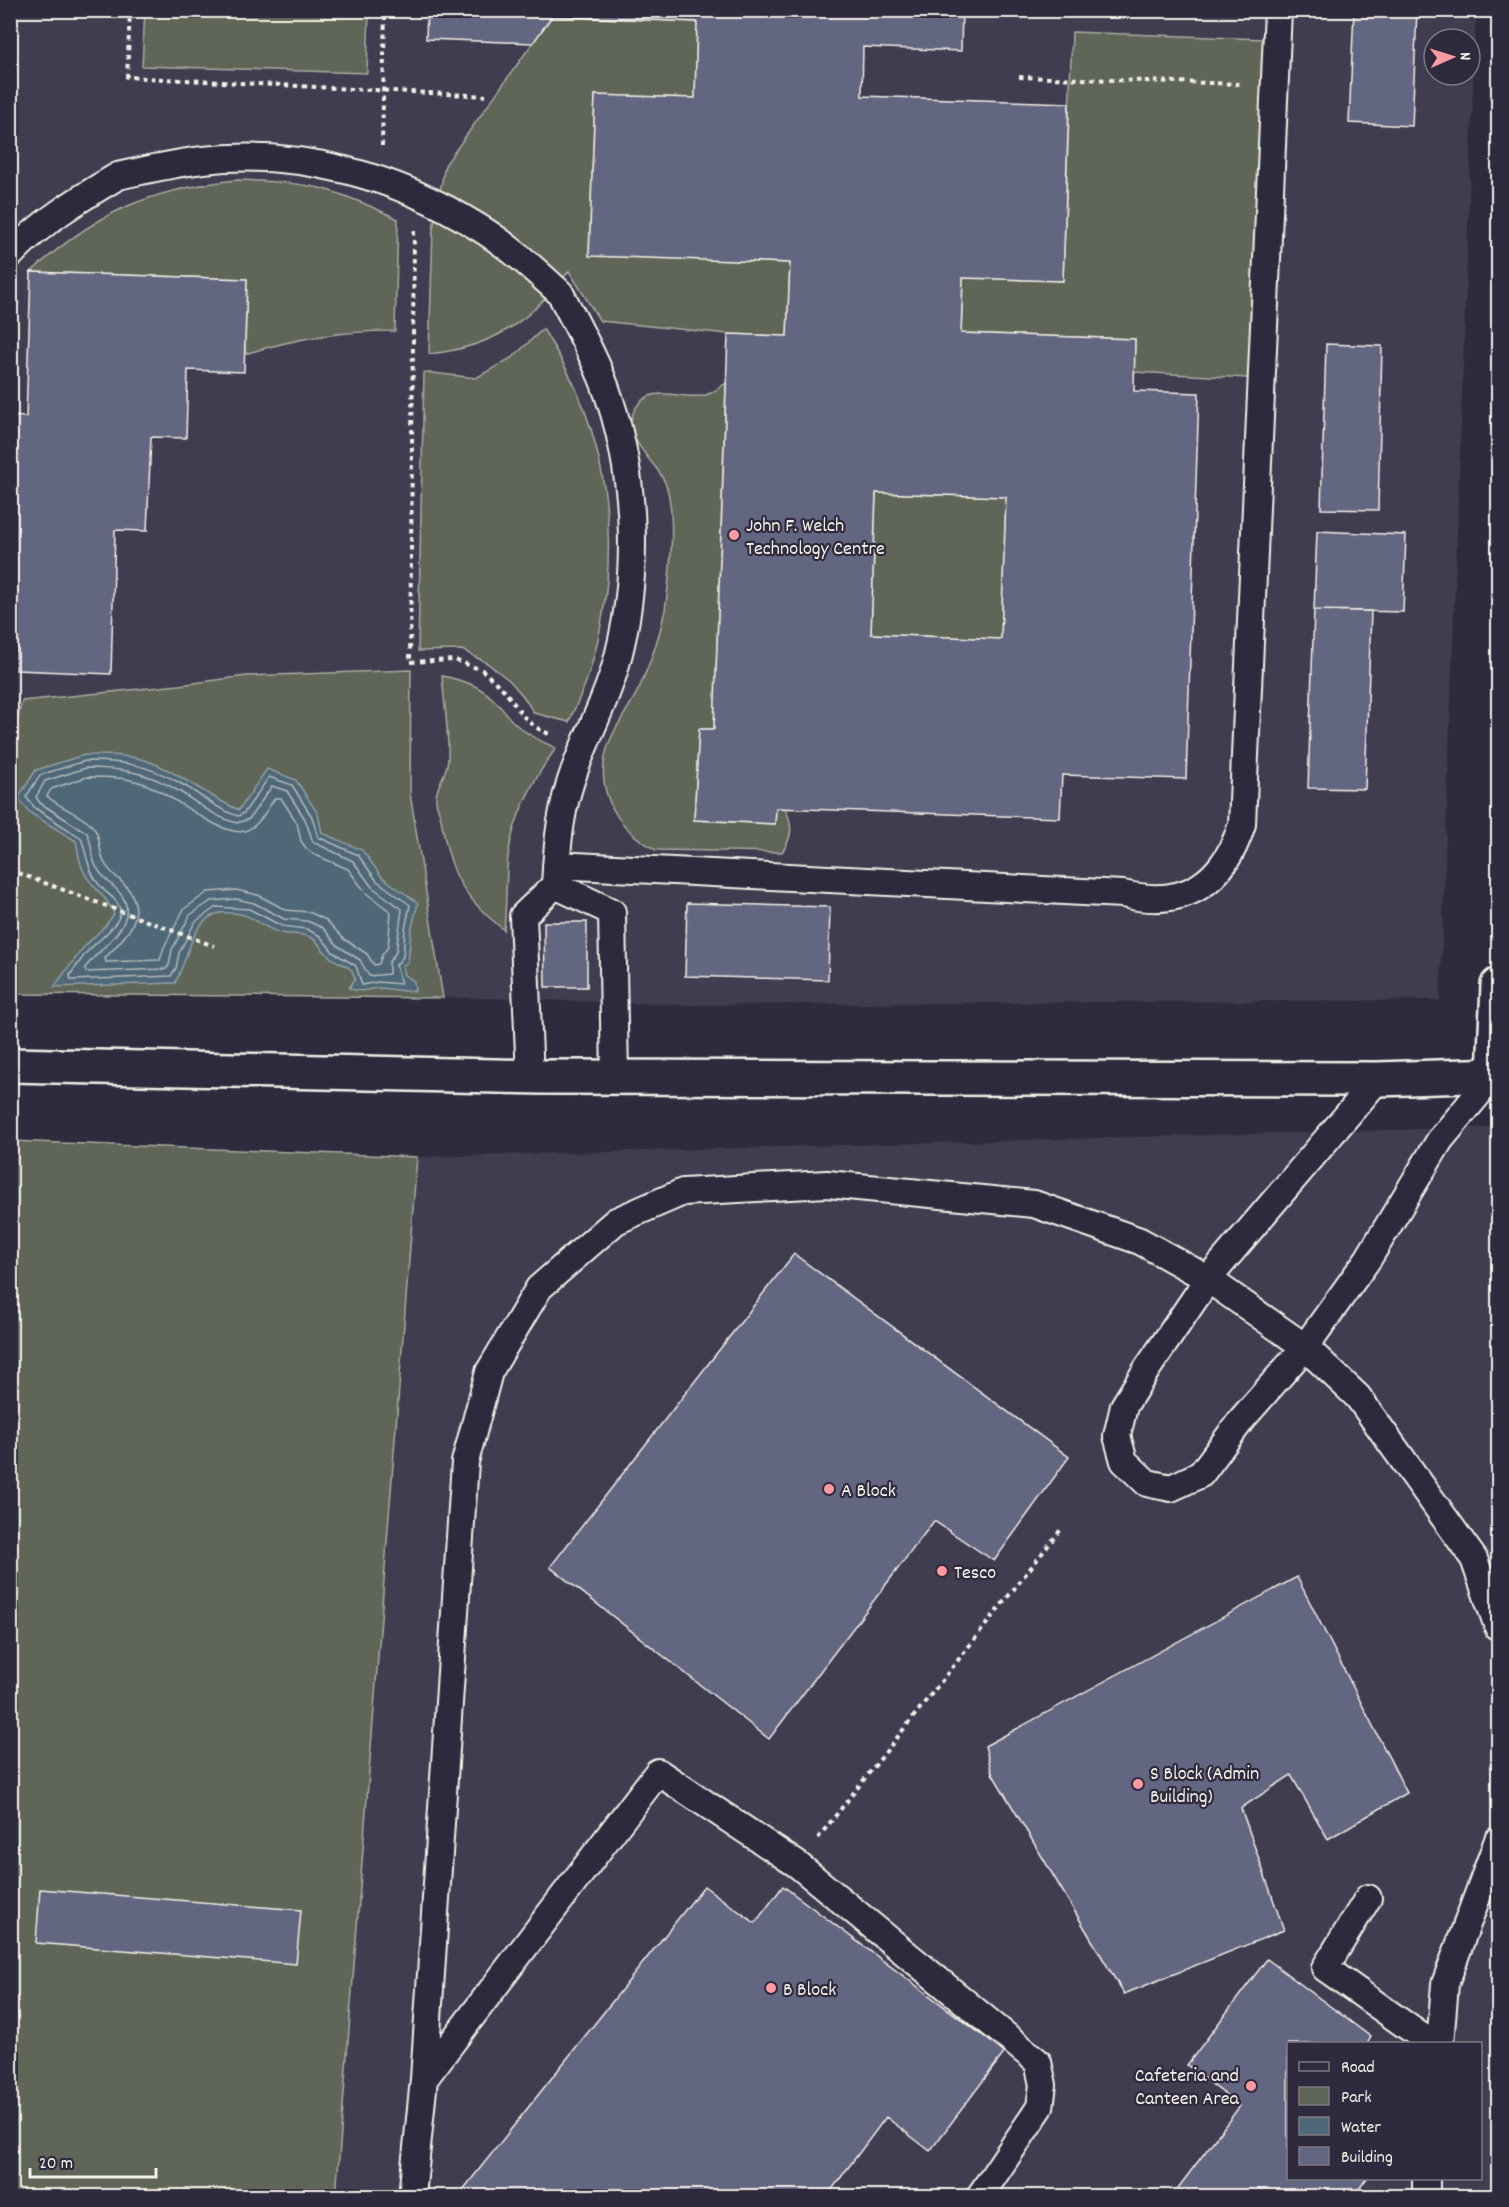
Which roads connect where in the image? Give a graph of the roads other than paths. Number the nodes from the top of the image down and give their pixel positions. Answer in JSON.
{"nodes":[{"id":1,"x":1278,"y":10,"type":"edge"},
{"id":2,"x":10,"y":255,"type":"edge"},
{"id":3,"x":556,"y":875,"type":"junction"},
{"id":4,"x":1498,"y":985,"type":"edge"},
{"id":5,"x":10,"y":1065,"type":"edge"},
{"id":6,"x":1496,"y":1075,"type":"edge"},
{"id":7,"x":530,"y":1077,"type":"junction"},
{"id":8,"x":615,"y":1077,"type":"junction"},
{"id":9,"x":1378,"y":1079,"type":"junction"},
{"id":10,"x":1208,"y":1279,"type":"junction"},
{"id":11,"x":1305,"y":1347,"type":"junction"},
{"id":12,"x":1498,"y":1627,"type":"edge"},
{"id":13,"x":1498,"y":1840,"type":"edge"},
{"id":14,"x":1368,"y":1898,"type":"dead end"},
{"id":15,"x":1431,"y":2042,"type":"edge"},
{"id":16,"x":1440,"y":2042,"type":"edge"},
{"id":17,"x":424,"y":2079,"type":"junction"},
{"id":18,"x":1426,"y":2180,"type":"edge"},
{"id":19,"x":412,"y":2196,"type":"edge"},
{"id":20,"x":980,"y":2196,"type":"edge"},
{"id":21,"x":1426,"y":2196,"type":"edge"}],
"edges":[{"from":1,"to":3,"type":"lane"},
{"from":2,"to":3,"type":"lane","bridge":true},
{"from":3,"to":7,"type":"lane"},
{"from":3,"to":8,"type":"lane"},
{"from":4,"to":6,"type":"street"},
{"from":5,"to":7,"type":"street"},
{"from":6,"to":9,"type":"street"},
{"from":6,"to":11,"type":"lane"},
{"from":7,"to":8,"type":"street"},
{"from":8,"to":9,"type":"street"},
{"from":9,"to":10,"type":"lane"},
{"from":10,"to":11,"type":"lane"},
{"from":10,"to":11,"type":"lane"},
{"from":10,"to":17,"type":"lane"},
{"from":11,"to":12,"type":"lane"},
{"from":13,"to":16,"type":"lane"},
{"from":14,"to":15,"type":"lane"},
{"from":17,"to":19,"type":"lane"},
{"from":17,"to":20,"type":"lane"},
{"from":18,"to":21,"type":"lane"}]}
